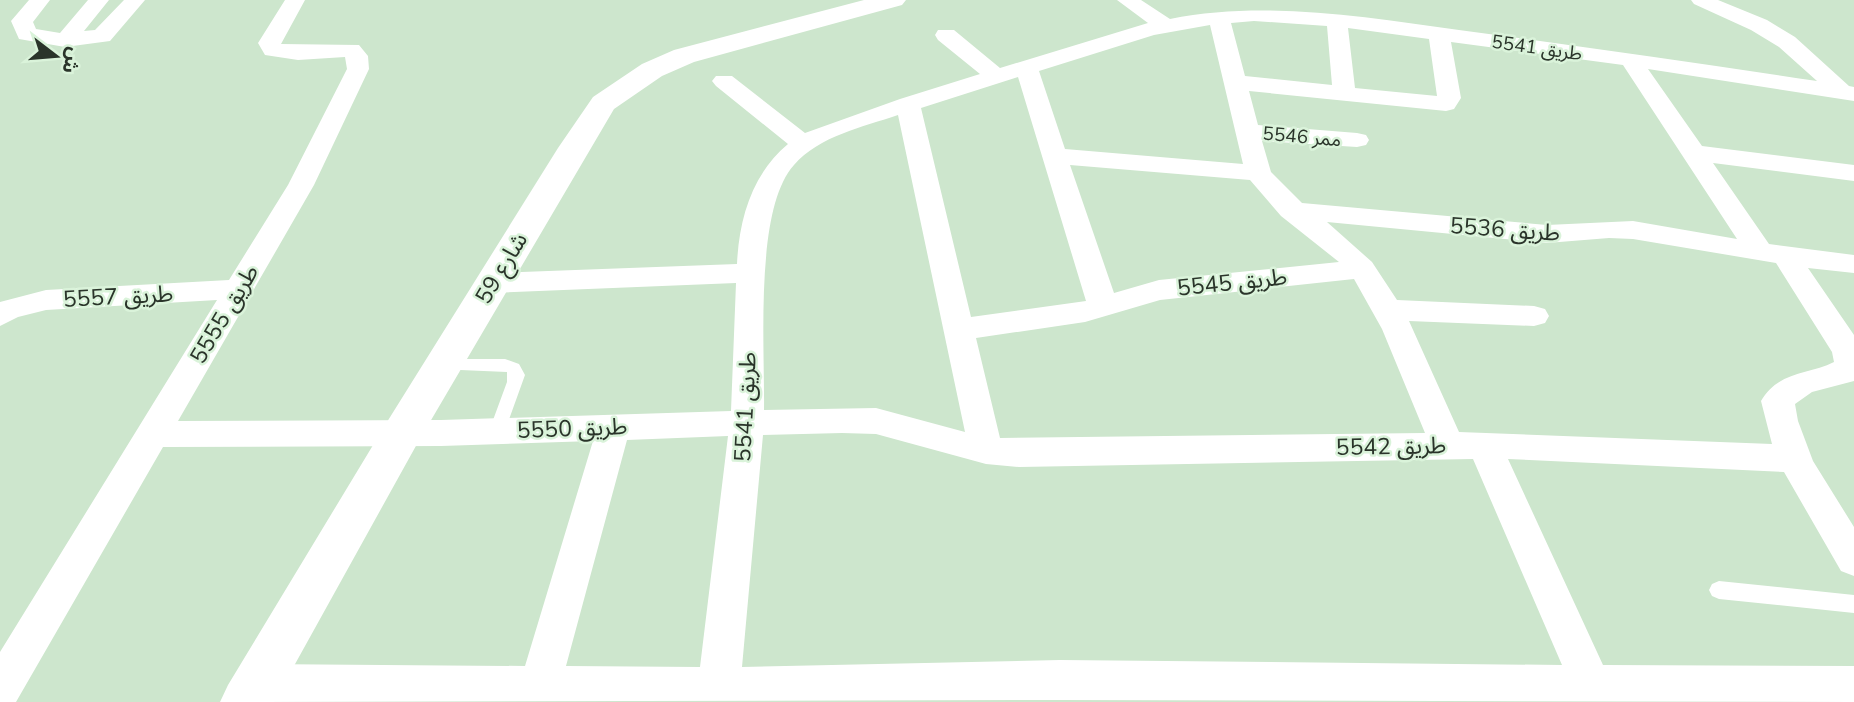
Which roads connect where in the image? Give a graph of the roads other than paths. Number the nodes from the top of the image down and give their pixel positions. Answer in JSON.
{"nodes":[{"id":1,"x":40,"y":0,"type":"edge"},
{"id":2,"x":99,"y":0,"type":"edge"},
{"id":3,"x":135,"y":0,"type":"edge"},
{"id":4,"x":295,"y":0,"type":"edge"},
{"id":5,"x":893,"y":0,"type":"edge"},
{"id":6,"x":1127,"y":0,"type":"edge"},
{"id":7,"x":1701,"y":0,"type":"edge"},
{"id":8,"x":1219,"y":17,"type":"junction"},
{"id":9,"x":1337,"y":20,"type":"junction"},
{"id":10,"x":1165,"y":25,"type":"junction"},
{"id":11,"x":1439,"y":34,"type":"junction"},
{"id":12,"x":946,"y":35,"type":"dead end"},
{"id":13,"x":65,"y":40,"type":"junction"},
{"id":14,"x":1630,"y":59,"type":"junction"},
{"id":15,"x":1026,"y":67,"type":"junction"},
{"id":16,"x":996,"y":76,"type":"junction"},
{"id":17,"x":724,"y":81,"type":"dead end"},
{"id":18,"x":1234,"y":82,"type":"junction"},
{"id":19,"x":1848,"y":93,"type":"edge"},
{"id":20,"x":1344,"y":94,"type":"junction"},
{"id":21,"x":908,"y":104,"type":"junction"},
{"id":22,"x":1247,"y":132,"type":"junction"},
{"id":23,"x":1357,"y":140,"type":"dead end"},
{"id":24,"x":803,"y":144,"type":"junction"},
{"id":25,"x":1694,"y":153,"type":"junction"},
{"id":26,"x":1054,"y":156,"type":"junction"},
{"id":27,"x":1258,"y":173,"type":"junction"},
{"id":28,"x":1854,"y":173,"type":"edge"},
{"id":29,"x":1291,"y":209,"type":"junction"},
{"id":30,"x":1773,"y":254,"type":"junction"},
{"id":31,"x":1854,"y":264,"type":"edge"},
{"id":32,"x":1362,"y":268,"type":"junction"},
{"id":33,"x":751,"y":273,"type":"junction"},
{"id":34,"x":492,"y":283,"type":"junction"},
{"id":35,"x":238,"y":289,"type":"junction"},
{"id":36,"x":1104,"y":306,"type":"junction"},
{"id":37,"x":1388,"y":310,"type":"junction"},
{"id":38,"x":0,"y":316,"type":"edge"},
{"id":39,"x":1534,"y":316,"type":"dead end"},
{"id":40,"x":958,"y":330,"type":"junction"},
{"id":41,"x":443,"y":365,"type":"junction"},
{"id":42,"x":747,"y":422,"type":"junction"},
{"id":43,"x":614,"y":427,"type":"junction"},
{"id":44,"x":497,"y":431,"type":"junction"},
{"id":45,"x":402,"y":433,"type":"junction"},
{"id":46,"x":153,"y":434,"type":"junction"},
{"id":47,"x":1466,"y":445,"type":"junction"},
{"id":48,"x":985,"y":451,"type":"junction"},
{"id":49,"x":1795,"y":459,"type":"junction"},
{"id":50,"x":1854,"y":560,"type":"edge"},
{"id":51,"x":1720,"y":590,"type":"dead end"},
{"id":52,"x":1854,"y":604,"type":"edge"},
{"id":53,"x":1591,"y":685,"type":"junction"},
{"id":54,"x":1854,"y":686,"type":"edge"},
{"id":55,"x":719,"y":687,"type":"junction"},
{"id":56,"x":0,"y":690,"type":"edge"},
{"id":57,"x":1062,"y":691,"type":"edge"},
{"id":58,"x":251,"y":693,"type":"edge"},
{"id":59,"x":1292,"y":693,"type":"edge"},
{"id":60,"x":1474,"y":693,"type":"edge"},
{"id":61,"x":1680,"y":693,"type":"edge"},
{"id":62,"x":537,"y":694,"type":"edge"},
{"id":63,"x":806,"y":694,"type":"edge"}],
"edges":[{"from":1,"to":13,"type":"street"},
{"from":2,"to":13,"type":"street"},
{"from":3,"to":13,"type":"street"},
{"from":4,"to":35,"type":"street","name":"طريق 5555"},
{"from":5,"to":34,"type":"street","name":"شارع 59"},
{"from":6,"to":10,"type":"street"},
{"from":7,"to":19,"type":"street"},
{"from":8,"to":9,"type":"street","name":"طريق 5541"},
{"from":8,"to":10,"type":"street","name":"طريق 5541"},
{"from":8,"to":18,"type":"street"},
{"from":9,"to":11,"type":"street","name":"طريق 5541"},
{"from":9,"to":20,"type":"street"},
{"from":10,"to":15,"type":"street","name":"طريق 5541"},
{"from":11,"to":14,"type":"street","name":"طريق 5541"},
{"from":11,"to":20,"type":"street"},
{"from":12,"to":16,"type":"street"},
{"from":14,"to":19,"type":"street","name":"طريق 5541"},
{"from":14,"to":25,"type":"street"},
{"from":15,"to":16,"type":"street","name":"طريق 5541"},
{"from":15,"to":26,"type":"street"},
{"from":16,"to":21,"type":"street","name":"طريق 5541"},
{"from":17,"to":24,"type":"street"},
{"from":18,"to":20,"type":"street"},
{"from":18,"to":22,"type":"street"},
{"from":21,"to":24,"type":"street","name":"طريق 5541"},
{"from":21,"to":40,"type":"street"},
{"from":22,"to":23,"type":"street","name":"ممر 5546"},
{"from":22,"to":27,"type":"street"},
{"from":24,"to":33,"type":"street","name":"طريق 5541"},
{"from":25,"to":28,"type":"street"},
{"from":25,"to":30,"type":"street"},
{"from":26,"to":27,"type":"street"},
{"from":26,"to":36,"type":"street"},
{"from":27,"to":29,"type":"street"},
{"from":29,"to":30,"type":"street","name":"طريق 5536"},
{"from":29,"to":32,"type":"street"},
{"from":30,"to":31,"type":"street","name":"طريق 5536"},
{"from":30,"to":49,"type":"street"},
{"from":32,"to":36,"type":"street","name":"طريق 5545"},
{"from":32,"to":37,"type":"street"},
{"from":33,"to":34,"type":"street"},
{"from":33,"to":42,"type":"street","name":"طريق 5541"},
{"from":34,"to":41,"type":"street","name":"شارع 59"},
{"from":35,"to":38,"type":"street","name":"طريق 5557"},
{"from":35,"to":46,"type":"street","name":"طريق 5555"},
{"from":36,"to":40,"type":"street","name":"طريق 5545"},
{"from":37,"to":39,"type":"street"},
{"from":37,"to":47,"type":"street"},
{"from":40,"to":48,"type":"street"},
{"from":41,"to":44,"type":"lane"},
{"from":41,"to":45,"type":"street","name":"شارع 59"},
{"from":42,"to":43,"type":"street","name":"طريق 5550"},
{"from":42,"to":48,"type":"street","name":"طريق 5550"},
{"from":42,"to":55,"type":"street","name":"طريق 5541"},
{"from":43,"to":44,"type":"street","name":"طريق 5550"},
{"from":43,"to":62,"type":"street"},
{"from":44,"to":45,"type":"street","name":"طريق 5550"},
{"from":45,"to":46,"type":"street","name":"طريق 5550"},
{"from":45,"to":58,"type":"street","name":"شارع 59"},
{"from":46,"to":56,"type":"street","name":"طريق 5555"},
{"from":47,"to":48,"type":"street","name":"طريق 5542"},
{"from":47,"to":49,"type":"street","name":"طريق 5542"},
{"from":47,"to":53,"type":"street"},
{"from":49,"to":50,"type":"street"},
{"from":51,"to":52,"type":"lane"},
{"from":53,"to":60,"type":"street"},
{"from":53,"to":61,"type":"street"},
{"from":54,"to":61,"type":"street"},
{"from":55,"to":62,"type":"street"},
{"from":55,"to":63,"type":"street"},
{"from":57,"to":59,"type":"street"},
{"from":57,"to":63,"type":"street"},
{"from":58,"to":62,"type":"street"},
{"from":59,"to":60,"type":"street"}]}
